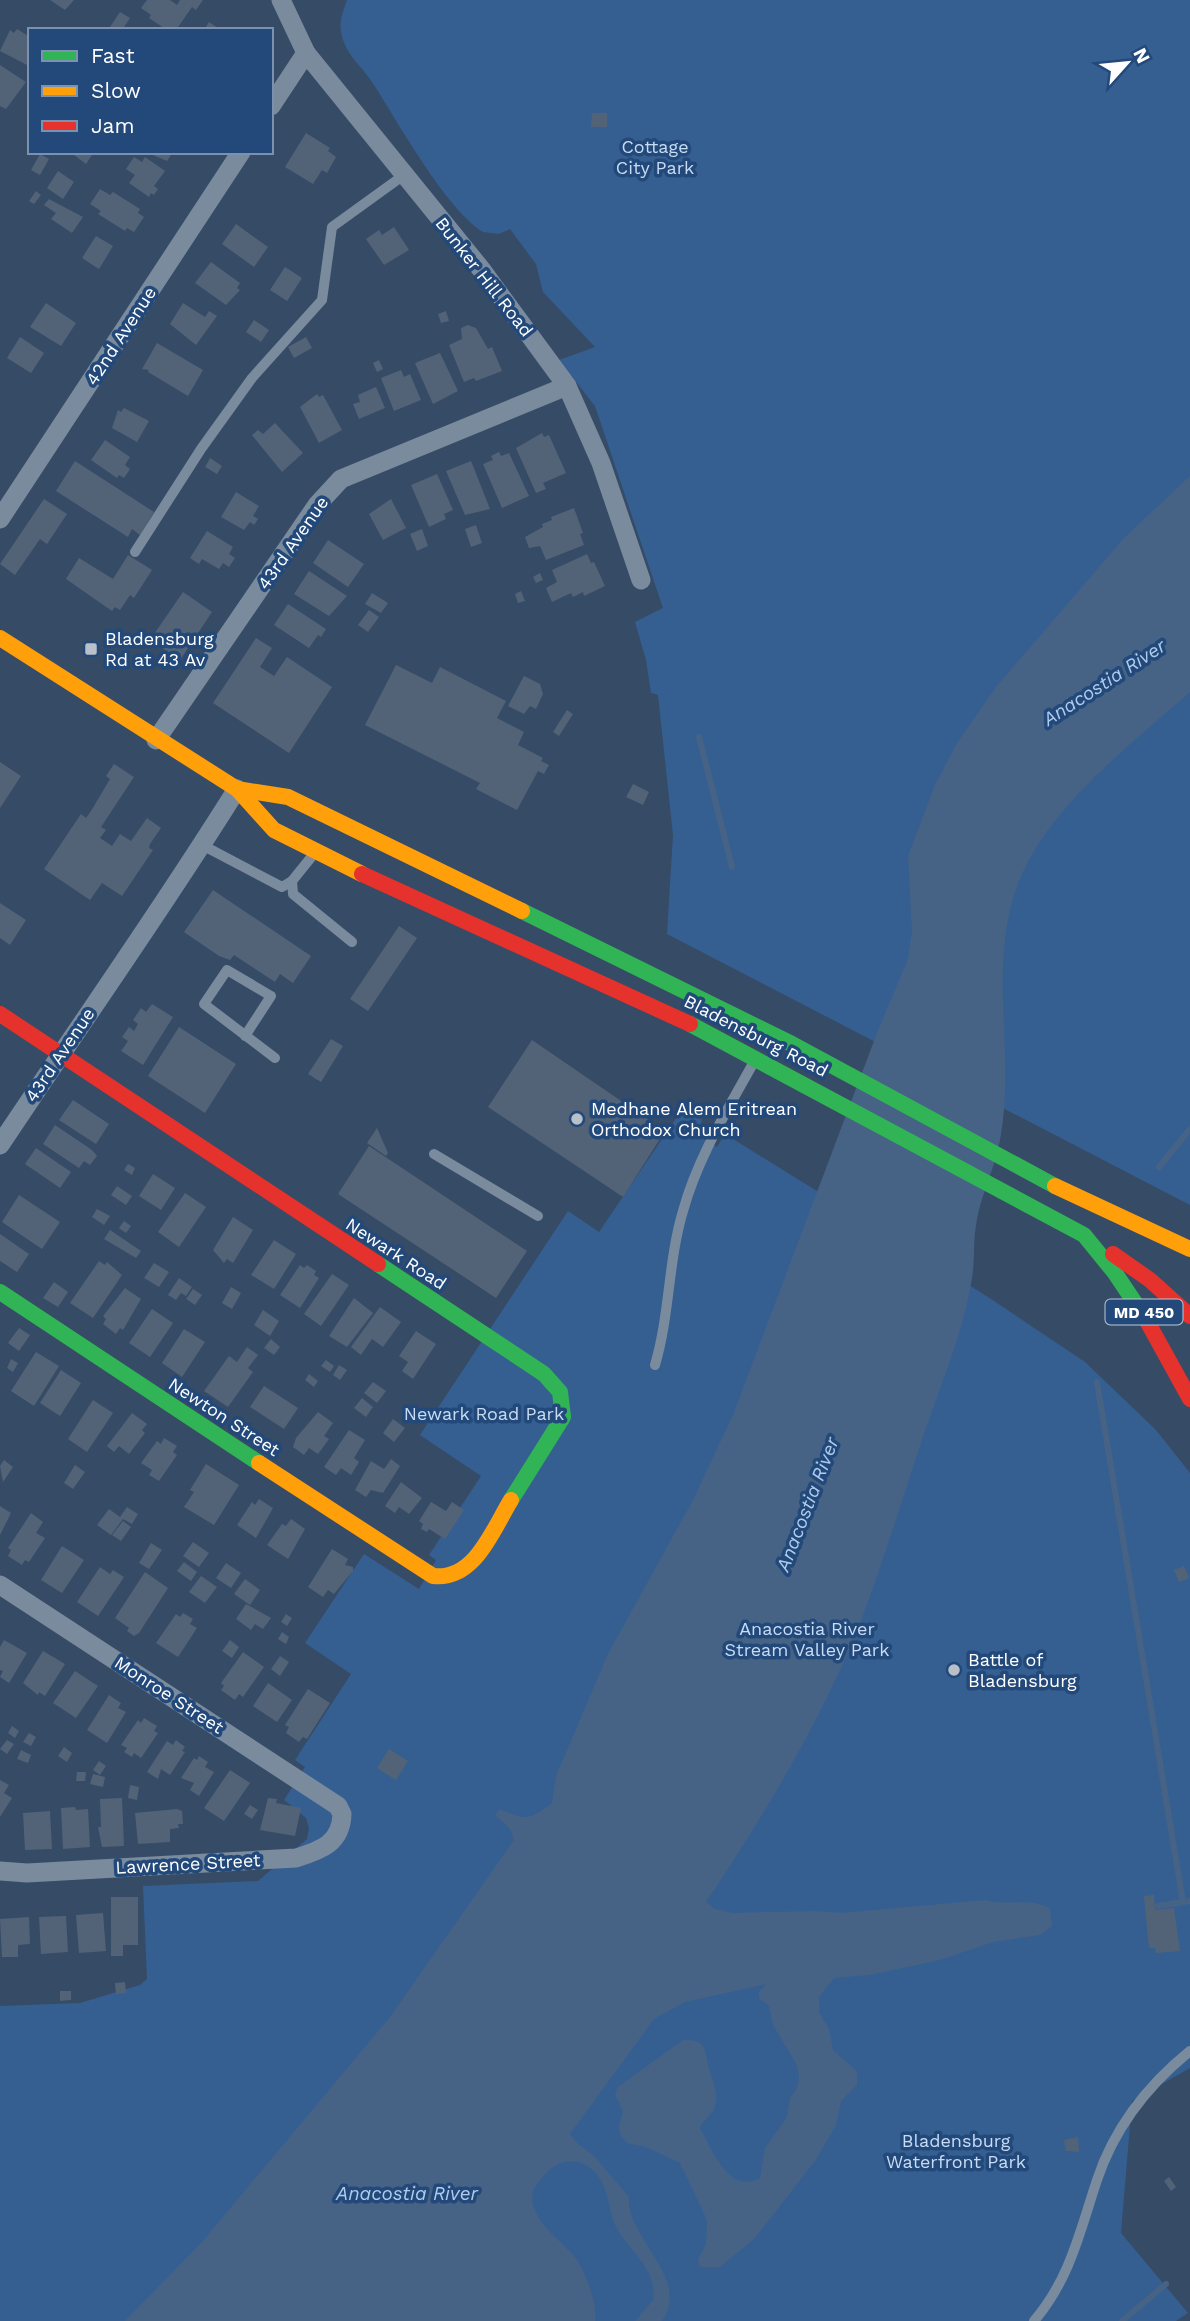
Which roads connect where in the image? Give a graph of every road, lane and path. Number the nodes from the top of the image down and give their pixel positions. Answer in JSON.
{"nodes":[{"id":1,"x":281,"y":0,"type":"edge"},
{"id":2,"x":306,"y":53,"type":"junction"},
{"id":3,"x":273,"y":103,"type":"edge"},
{"id":4,"x":240,"y":154,"type":"edge"},
{"id":5,"x":404,"y":175,"type":"junction"},
{"id":6,"x":567,"y":386,"type":"junction"},
{"id":7,"x":0,"y":519,"type":"edge"},
{"id":8,"x":135,"y":552,"type":"dead end"},
{"id":9,"x":641,"y":580,"type":"dead end"},
{"id":10,"x":0,"y":638,"type":"edge"},
{"id":11,"x":156,"y":740,"type":"junction"},
{"id":12,"x":236,"y":789,"type":"junction"},
{"id":13,"x":204,"y":846,"type":"junction"},
{"id":14,"x":316,"y":852,"type":"junction"},
{"id":15,"x":292,"y":881,"type":"junction"},
{"id":16,"x":352,"y":942,"type":"dead end"},
{"id":17,"x":0,"y":1014,"type":"edge"},
{"id":18,"x":245,"y":1036,"type":"junction"},
{"id":19,"x":60,"y":1055,"type":"junction"},
{"id":20,"x":757,"y":1057,"type":"junction"},
{"id":21,"x":275,"y":1058,"type":"dead end"},
{"id":22,"x":0,"y":1145,"type":"edge"},
{"id":23,"x":434,"y":1154,"type":"dead end"},
{"id":24,"x":538,"y":1216,"type":"dead end"},
{"id":25,"x":1135,"y":1226,"type":"junction"},
{"id":26,"x":1190,"y":1234,"type":"edge"},
{"id":27,"x":1084,"y":1235,"type":"junction"},
{"id":28,"x":1190,"y":1249,"type":"edge"},
{"id":29,"x":0,"y":1292,"type":"edge"},
{"id":30,"x":1190,"y":1316,"type":"edge"},
{"id":31,"x":655,"y":1365,"type":"dead end"},
{"id":32,"x":1190,"y":1399,"type":"edge"},
{"id":33,"x":427,"y":1574,"type":"joint"},
{"id":34,"x":0,"y":1585,"type":"edge"},
{"id":35,"x":338,"y":1806,"type":"joint"},
{"id":36,"x":0,"y":1871,"type":"edge"},
{"id":37,"x":1190,"y":2051,"type":"edge"},
{"id":38,"x":1034,"y":2321,"type":"edge"}],
"edges":[{"from":1,"to":2,"type":"street","name":"Bunker Hill Road"},
{"from":2,"to":3,"type":"street"},
{"from":2,"to":5,"type":"street","name":"Bunker Hill Road"},
{"from":4,"to":7,"type":"street","name":"42nd Avenue"},
{"from":5,"to":6,"type":"street","name":"Bunker Hill Road"},
{"from":5,"to":8,"type":"lane"},
{"from":6,"to":9,"type":"street","name":"Bunker Hill Road"},
{"from":6,"to":11,"type":"street","name":"43rd Avenue"},
{"from":10,"to":11,"type":"main road","name":"Bladensburg Road"},
{"from":11,"to":12,"type":"main road","name":"Bladensburg Road"},
{"from":12,"to":13,"type":"street","name":"43rd Avenue"},
{"from":12,"to":14,"type":"main road","name":"Bladensburg Road"},
{"from":12,"to":25,"type":"main road","name":"Bladensburg Road"},
{"from":13,"to":15,"type":"lane"},
{"from":13,"to":19,"type":"street","name":"43rd Avenue"},
{"from":14,"to":15,"type":"lane"},
{"from":14,"to":20,"type":"main road","name":"Bladensburg Road"},
{"from":15,"to":16,"type":"lane"},
{"from":17,"to":19,"type":"main road","name":"Newark Road"},
{"from":18,"to":18,"type":"lane"},
{"from":18,"to":21,"type":"lane"},
{"from":19,"to":22,"type":"street","name":"43rd Avenue"},
{"from":19,"to":33,"type":"main road","name":"Newark Road"},
{"from":20,"to":27,"type":"main road","name":"Bladensburg Road"},
{"from":20,"to":31,"type":"lane"},
{"from":23,"to":24,"type":"lane"},
{"from":25,"to":26,"type":"main road"},
{"from":25,"to":28,"type":"main road","name":"Bladensburg Road"},
{"from":27,"to":30,"type":"main road"},
{"from":27,"to":32,"type":"main road","name":"Bladensburg Road","number":"MD 450"},
{"from":29,"to":33,"type":"main road","name":"Newton Street"},
{"from":34,"to":35,"type":"street","name":"Monroe Street"},
{"from":35,"to":36,"type":"street","name":"Lawrence Street"},
{"from":37,"to":38,"type":"lane"}]}
